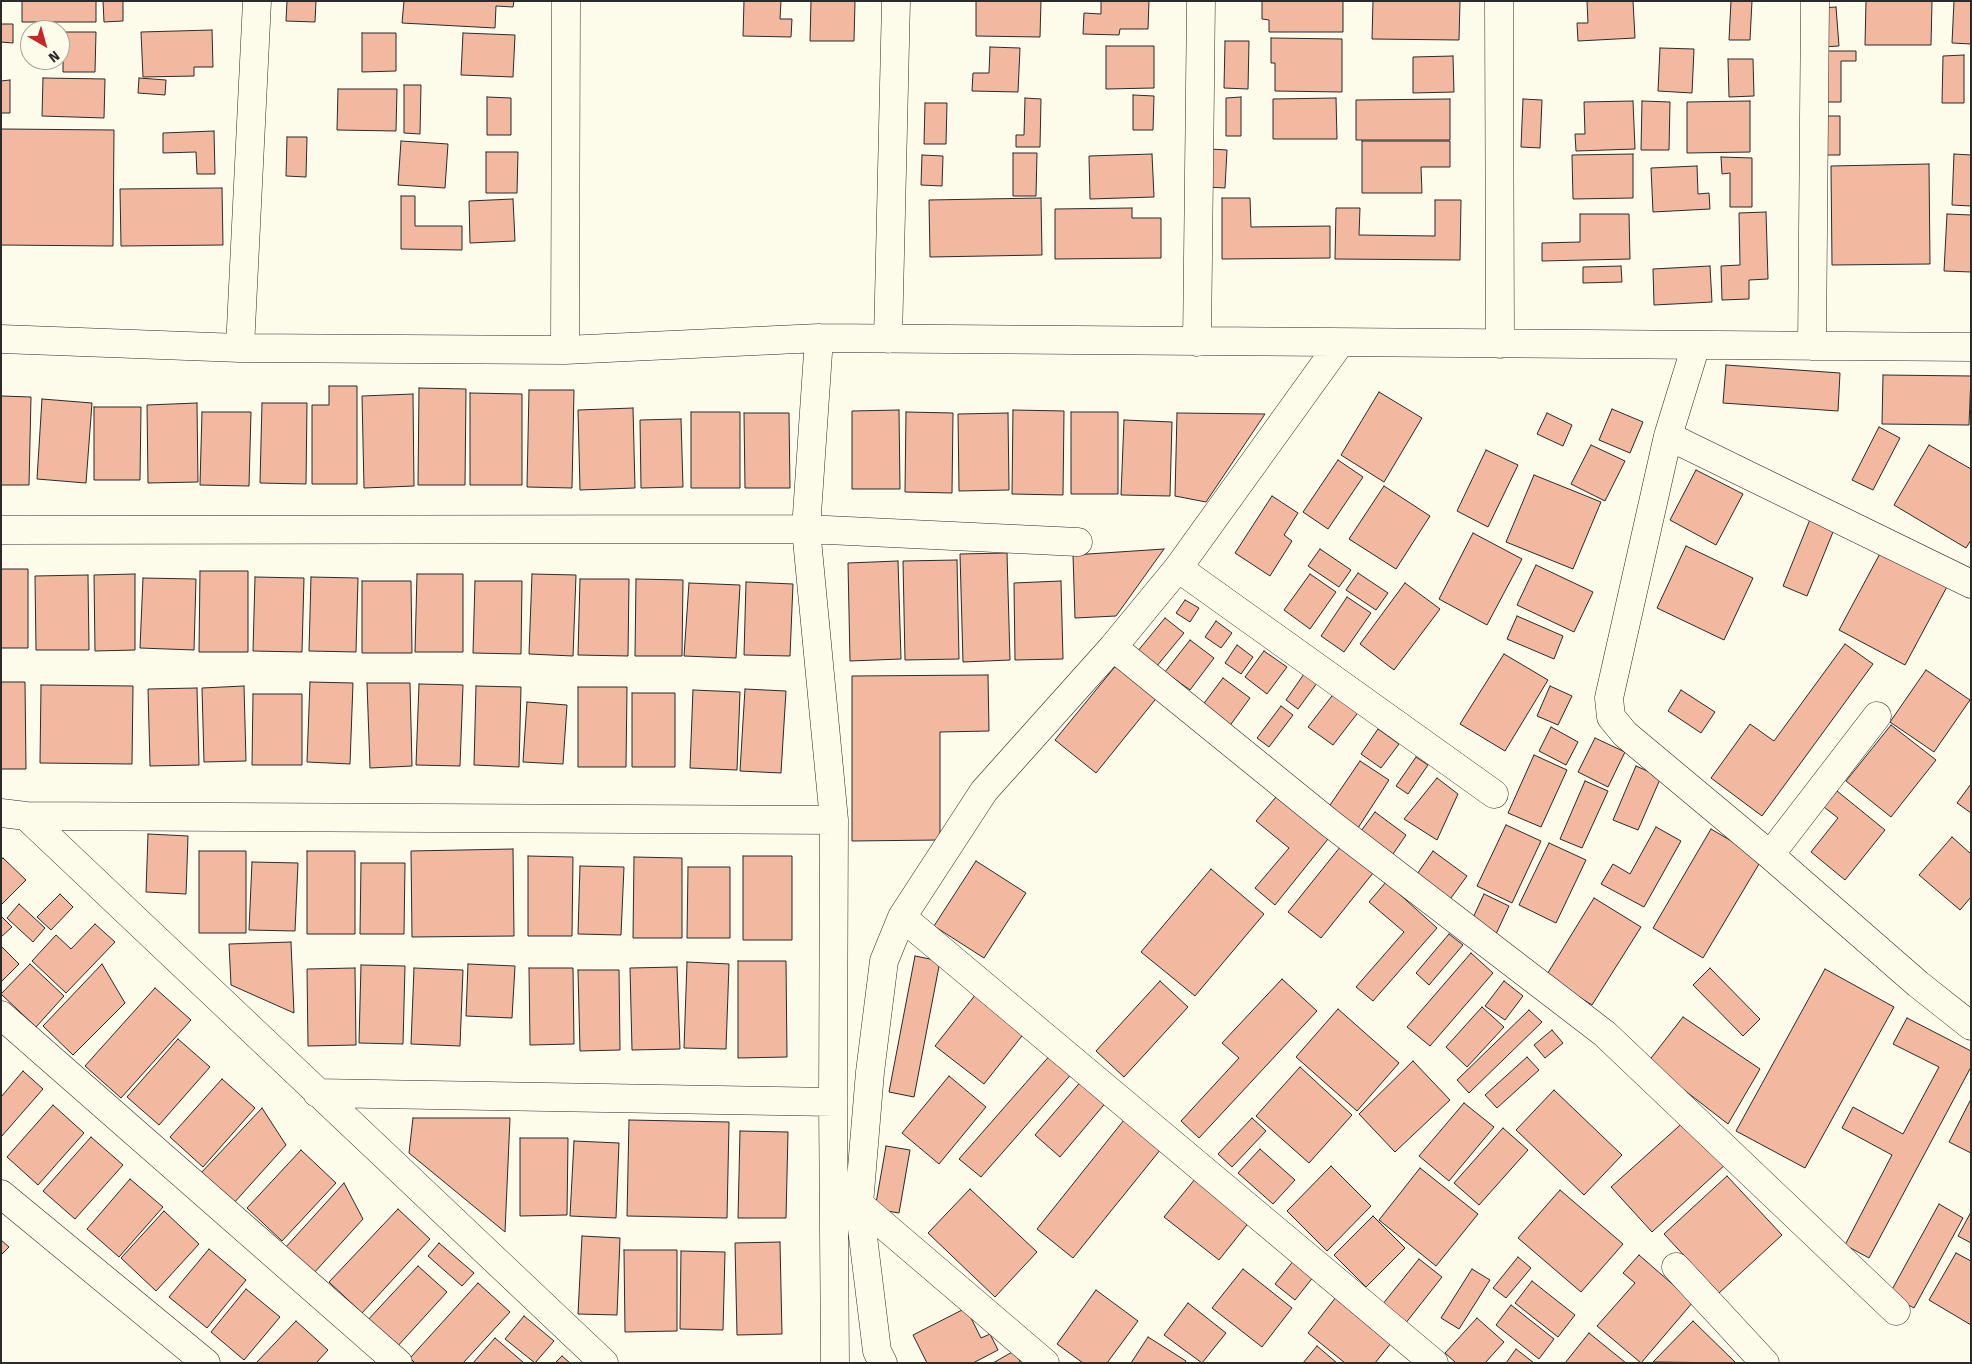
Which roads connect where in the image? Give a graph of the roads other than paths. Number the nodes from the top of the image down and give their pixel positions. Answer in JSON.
{"nodes":[{"id":1,"x":257,"y":1,"type":"edge"},
{"id":2,"x":566,"y":1,"type":"edge"},
{"id":3,"x":896,"y":1,"type":"edge"},
{"id":4,"x":1201,"y":1,"type":"edge"},
{"id":5,"x":1499,"y":1,"type":"edge"},
{"id":6,"x":1815,"y":1,"type":"edge"},
{"id":7,"x":819,"y":338,"type":"junction"},
{"id":8,"x":1,"y":339,"type":"edge"},
{"id":9,"x":888,"y":339,"type":"junction"},
{"id":10,"x":1197,"y":342,"type":"junction"},
{"id":11,"x":1340,"y":343,"type":"junction"},
{"id":12,"x":1500,"y":344,"type":"junction"},
{"id":13,"x":1696,"y":345,"type":"junction"},
{"id":14,"x":1812,"y":346,"type":"junction"},
{"id":15,"x":1971,"y":347,"type":"edge"},
{"id":16,"x":240,"y":348,"type":"junction"},
{"id":17,"x":564,"y":350,"type":"junction"},
{"id":18,"x":1668,"y":436,"type":"junction"},
{"id":19,"x":806,"y":529,"type":"junction"},
{"id":20,"x":1,"y":530,"type":"edge"},
{"id":21,"x":1078,"y":542,"type":"dead end"},
{"id":22,"x":1178,"y":568,"type":"junction"},
{"id":23,"x":1971,"y":584,"type":"edge"},
{"id":24,"x":1112,"y":647,"type":"junction"},
{"id":25,"x":1877,"y":716,"type":"dead end"},
{"id":26,"x":1494,"y":794,"type":"dead end"},
{"id":27,"x":13,"y":814,"type":"edge"},
{"id":28,"x":834,"y":820,"type":"junction"},
{"id":29,"x":1770,"y":855,"type":"junction"},
{"id":30,"x":902,"y":917,"type":"junction"},
{"id":31,"x":1,"y":1015,"type":"edge"},
{"id":32,"x":1971,"y":1026,"type":"edge"},
{"id":33,"x":317,"y":1093,"type":"junction"},
{"id":34,"x":833,"y":1102,"type":"junction"},
{"id":35,"x":1,"y":1194,"type":"edge"},
{"id":36,"x":859,"y":1204,"type":"junction"},
{"id":37,"x":1676,"y":1267,"type":"dead end"},
{"id":38,"x":1896,"y":1311,"type":"dead end"},
{"id":39,"x":206,"y":1363,"type":"edge"},
{"id":40,"x":398,"y":1363,"type":"edge"},
{"id":41,"x":604,"y":1363,"type":"edge"},
{"id":42,"x":835,"y":1363,"type":"edge"},
{"id":43,"x":883,"y":1363,"type":"edge"},
{"id":44,"x":1045,"y":1363,"type":"edge"},
{"id":45,"x":1434,"y":1363,"type":"edge"},
{"id":46,"x":1765,"y":1363,"type":"edge"}],
"edges":[{"from":1,"to":16,"type":"street"},
{"from":2,"to":17,"type":"street"},
{"from":3,"to":9,"type":"street"},
{"from":4,"to":10,"type":"street"},
{"from":5,"to":12,"type":"street"},
{"from":6,"to":14,"type":"street"},
{"from":7,"to":9,"type":"street"},
{"from":7,"to":17,"type":"street"},
{"from":7,"to":19,"type":"street"},
{"from":8,"to":16,"type":"street"},
{"from":9,"to":10,"type":"street"},
{"from":10,"to":11,"type":"street"},
{"from":11,"to":12,"type":"street"},
{"from":11,"to":22,"type":"street"},
{"from":12,"to":13,"type":"street"},
{"from":13,"to":14,"type":"street"},
{"from":13,"to":18,"type":"street"},
{"from":14,"to":15,"type":"street"},
{"from":16,"to":17,"type":"street"},
{"from":18,"to":23,"type":"street"},
{"from":18,"to":29,"type":"street"},
{"from":19,"to":20,"type":"street"},
{"from":19,"to":21,"type":"street"},
{"from":19,"to":28,"type":"street"},
{"from":22,"to":24,"type":"street"},
{"from":22,"to":26,"type":"street"},
{"from":24,"to":30,"type":"street"},
{"from":24,"to":38,"type":"street"},
{"from":25,"to":29,"type":"street"},
{"from":27,"to":28,"type":"street"},
{"from":27,"to":33,"type":"street"},
{"from":28,"to":34,"type":"street"},
{"from":29,"to":32,"type":"street"},
{"from":30,"to":36,"type":"street"},
{"from":30,"to":45,"type":"street"},
{"from":31,"to":40,"type":"street"},
{"from":33,"to":34,"type":"street"},
{"from":33,"to":41,"type":"street"},
{"from":34,"to":42,"type":"street"},
{"from":35,"to":39,"type":"street"},
{"from":36,"to":43,"type":"street"},
{"from":36,"to":44,"type":"street"},
{"from":37,"to":46,"type":"street"}]}
